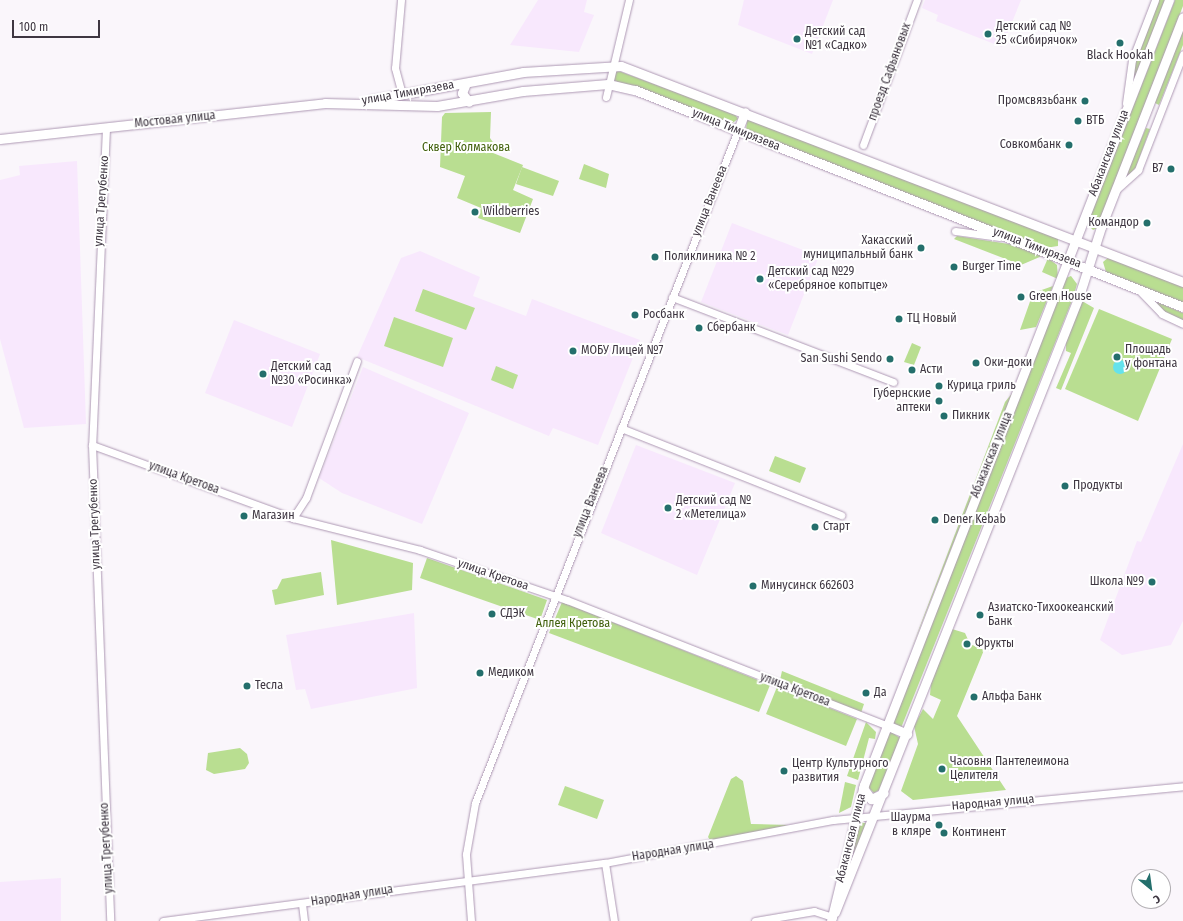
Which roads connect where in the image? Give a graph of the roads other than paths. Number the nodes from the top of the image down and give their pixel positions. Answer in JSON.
{"nodes":[{"id":1,"x":401,"y":0,"type":"edge"},
{"id":2,"x":629,"y":0,"type":"edge"},
{"id":3,"x":917,"y":0,"type":"edge"},
{"id":4,"x":1155,"y":0,"type":"edge"},
{"id":5,"x":1169,"y":0,"type":"edge"},
{"id":6,"x":1183,"y":17,"type":"edge"},
{"id":7,"x":1183,"y":54,"type":"edge"},
{"id":8,"x":613,"y":65,"type":"junction"},
{"id":9,"x":466,"y":83,"type":"junction"},
{"id":10,"x":608,"y":84,"type":"junction"},
{"id":11,"x":402,"y":95,"type":"junction"},
{"id":12,"x":606,"y":97,"type":"dead end"},
{"id":13,"x":469,"y":102,"type":"junction"},
{"id":14,"x":350,"y":103,"type":"junction"},
{"id":15,"x":745,"y":112,"type":"junction"},
{"id":16,"x":1124,"y":113,"type":"junction"},
{"id":17,"x":106,"y":128,"type":"junction"},
{"id":18,"x":738,"y":130,"type":"junction"},
{"id":19,"x":0,"y":139,"type":"edge"},
{"id":20,"x":863,"y":145,"type":"dead end"},
{"id":21,"x":1115,"y":192,"type":"junction"},
{"id":22,"x":955,"y":231,"type":"dead end"},
{"id":23,"x":1012,"y":239,"type":"junction"},
{"id":24,"x":1076,"y":239,"type":"junction"},
{"id":25,"x":1095,"y":246,"type":"junction"},
{"id":26,"x":1068,"y":261,"type":"junction"},
{"id":27,"x":1088,"y":268,"type":"junction"},
{"id":28,"x":1183,"y":282,"type":"edge"},
{"id":29,"x":1136,"y":287,"type":"junction"},
{"id":30,"x":672,"y":297,"type":"junction"},
{"id":31,"x":1183,"y":307,"type":"edge"},
{"id":32,"x":1183,"y":324,"type":"edge"},
{"id":33,"x":357,"y":361,"type":"dead end"},
{"id":34,"x":893,"y":382,"type":"dead end"},
{"id":35,"x":621,"y":428,"type":"junction"},
{"id":36,"x":92,"y":445,"type":"junction"},
{"id":37,"x":841,"y":515,"type":"dead end"},
{"id":38,"x":293,"y":518,"type":"junction"},
{"id":39,"x":554,"y":597,"type":"junction"},
{"id":40,"x":886,"y":725,"type":"junction"},
{"id":41,"x":907,"y":734,"type":"junction"},
{"id":42,"x":1183,"y":786,"type":"edge"},
{"id":43,"x":863,"y":788,"type":"junction"},
{"id":44,"x":884,"y":793,"type":"junction"},
{"id":45,"x":876,"y":815,"type":"junction"},
{"id":46,"x":854,"y":818,"type":"junction"},
{"id":47,"x":605,"y":863,"type":"junction"},
{"id":48,"x":465,"y":880,"type":"junction"},
{"id":49,"x":302,"y":904,"type":"junction"},
{"id":50,"x":832,"y":919,"type":"edge"},
{"id":51,"x":110,"y":921,"type":"edge"},
{"id":52,"x":163,"y":921,"type":"edge"},
{"id":53,"x":304,"y":921,"type":"edge"},
{"id":54,"x":471,"y":921,"type":"edge"},
{"id":55,"x":614,"y":921,"type":"edge"},
{"id":56,"x":754,"y":921,"type":"edge"}],
"edges":[{"from":1,"to":11,"type":"street"},
{"from":2,"to":8,"type":"street"},
{"from":3,"to":20,"type":"street","name":"проезд Сафьяновых"},
{"from":4,"to":16,"type":"street"},
{"from":5,"to":16,"type":"main road","name":"Абаканская улица"},
{"from":6,"to":21,"type":"main road","name":"Абаканская улица"},
{"from":7,"to":21,"type":"street"},
{"from":8,"to":9,"type":"main road","name":"улица Тимирязева"},
{"from":8,"to":10,"type":"street"},
{"from":8,"to":15,"type":"main road","name":"улица Тимирязева"},
{"from":9,"to":11,"type":"main road","name":"улица Тимирязева"},
{"from":9,"to":13,"type":"main road"},
{"from":10,"to":12,"type":"street"},
{"from":10,"to":13,"type":"main road","name":"улица Тимирязева"},
{"from":10,"to":18,"type":"main road","name":"улица Тимирязева"},
{"from":11,"to":14,"type":"main road","name":"улица Тимирязева"},
{"from":13,"to":14,"type":"main road","name":"улица Тимирязева"},
{"from":14,"to":17,"type":"main road","name":"Мостовая улица"},
{"from":15,"to":18,"type":"main road"},
{"from":15,"to":24,"type":"main road","name":"улица Тимирязева"},
{"from":16,"to":24,"type":"main road","name":"Абаканская улица"},
{"from":17,"to":19,"type":"main road","name":"Мостовая улица"},
{"from":17,"to":36,"type":"street","name":"улица Трегубенко"},
{"from":18,"to":23,"type":"main road","name":"улица Тимирязева"},
{"from":18,"to":30,"type":"street","name":"улица Ванеева"},
{"from":21,"to":25,"type":"main road","name":"Абаканская улица"},
{"from":22,"to":23,"type":"street"},
{"from":23,"to":26,"type":"main road","name":"улица Тимирязева"},
{"from":24,"to":25,"type":"main road","name":"улица Тимирязева"},
{"from":24,"to":26,"type":"main road","name":"Абаканская улица"},
{"from":25,"to":27,"type":"main road","name":"Абаканская улица"},
{"from":25,"to":28,"type":"main road","name":"улица Тимирязева"},
{"from":26,"to":27,"type":"main road","name":"улица Тимирязева"},
{"from":26,"to":40,"type":"main road","name":"Абаканская улица"},
{"from":27,"to":29,"type":"main road","name":"улица Тимирязева"},
{"from":27,"to":41,"type":"main road","name":"Абаканская улица"},
{"from":29,"to":31,"type":"main road","name":"улица Тимирязева"},
{"from":29,"to":32,"type":"street"},
{"from":30,"to":34,"type":"street"},
{"from":30,"to":35,"type":"street","name":"улица Ванеева"},
{"from":33,"to":38,"type":"street"},
{"from":35,"to":37,"type":"street"},
{"from":35,"to":39,"type":"street","name":"улица Ванеева"},
{"from":36,"to":38,"type":"street","name":"улица Кретова"},
{"from":36,"to":51,"type":"street","name":"улица Трегубенко"},
{"from":38,"to":39,"type":"street","name":"улица Кретова"},
{"from":39,"to":40,"type":"street","name":"улица Кретова"},
{"from":39,"to":48,"type":"street","name":"улица Ванеева"},
{"from":40,"to":41,"type":"main road"},
{"from":40,"to":43,"type":"main road","name":"Абаканская улица"},
{"from":41,"to":44,"type":"main road","name":"Абаканская улица"},
{"from":42,"to":45,"type":"street","name":"Народная улица"},
{"from":43,"to":44,"type":"main road"},
{"from":43,"to":46,"type":"main road","name":"Абаканская улица"},
{"from":44,"to":45,"type":"main road","name":"Абаканская улица"},
{"from":45,"to":46,"type":"street","name":"Народная улица"},
{"from":45,"to":50,"type":"main road","name":"Абаканская улица"},
{"from":46,"to":47,"type":"street","name":"Народная улица"},
{"from":46,"to":50,"type":"main road","name":"Абаканская улица"},
{"from":47,"to":48,"type":"street","name":"Народная улица"},
{"from":47,"to":55,"type":"street"},
{"from":48,"to":49,"type":"street","name":"Народная улица"},
{"from":48,"to":54,"type":"street","name":"улица Ванеева"},
{"from":49,"to":52,"type":"street","name":"Народная улица"},
{"from":49,"to":53,"type":"street"},
{"from":50,"to":56,"type":"street"}]}
